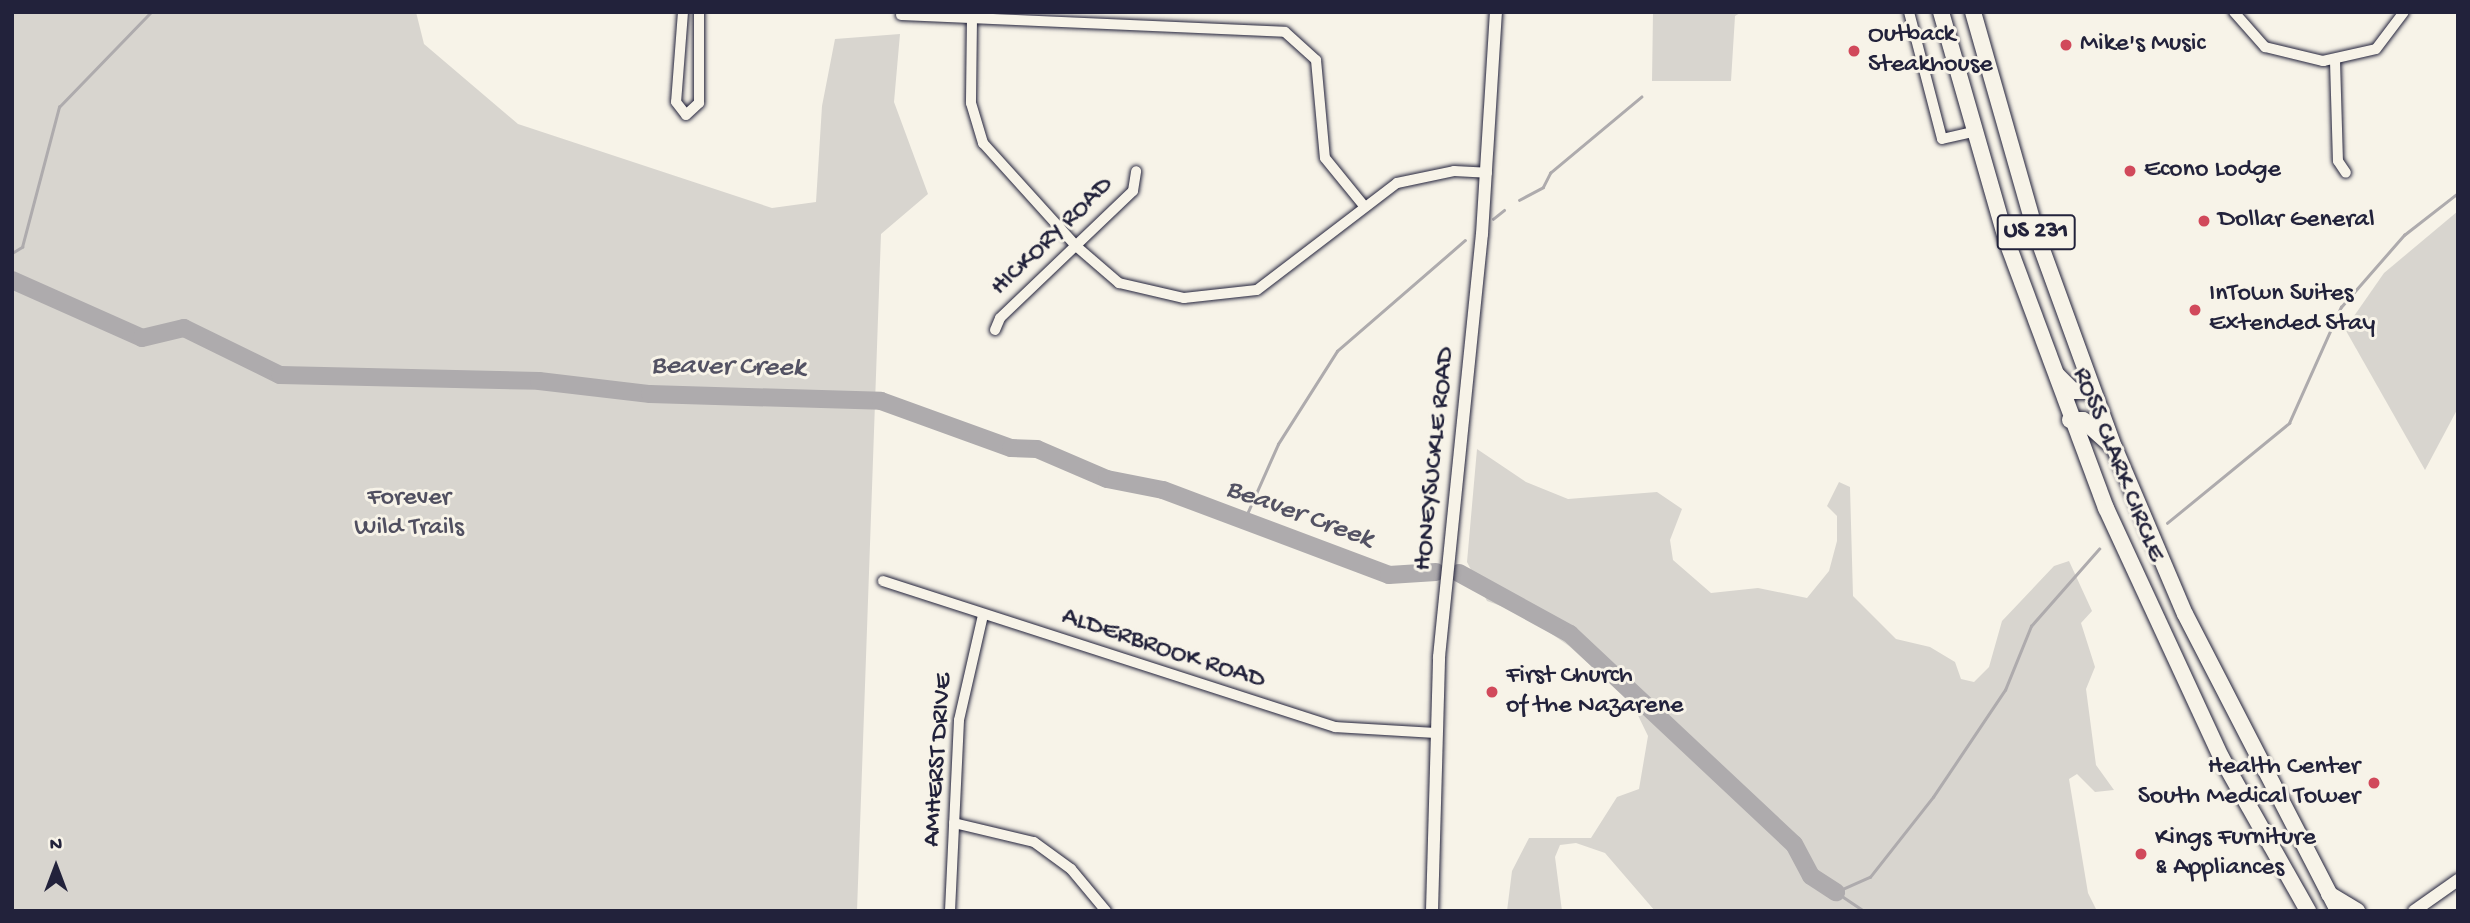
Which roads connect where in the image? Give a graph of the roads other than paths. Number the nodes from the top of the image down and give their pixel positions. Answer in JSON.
{"nodes":[{"id":1,"x":682,"y":12,"type":"edge"},
{"id":2,"x":699,"y":12,"type":"edge"},
{"id":3,"x":1496,"y":12,"type":"edge"},
{"id":4,"x":1909,"y":12,"type":"edge"},
{"id":5,"x":1941,"y":12,"type":"edge"},
{"id":6,"x":1973,"y":12,"type":"edge"},
{"id":7,"x":2234,"y":12,"type":"edge"},
{"id":8,"x":2404,"y":12,"type":"edge"},
{"id":9,"x":901,"y":15,"type":"dead end"},
{"id":10,"x":972,"y":18,"type":"junction"},
{"id":11,"x":2335,"y":61,"type":"junction"},
{"id":12,"x":1973,"y":132,"type":"junction"},
{"id":13,"x":1136,"y":171,"type":"dead end"},
{"id":14,"x":1487,"y":173,"type":"junction"},
{"id":15,"x":2346,"y":173,"type":"dead end"},
{"id":16,"x":1365,"y":206,"type":"junction"},
{"id":17,"x":1076,"y":246,"type":"junction"},
{"id":18,"x":995,"y":330,"type":"dead end"},
{"id":19,"x":2052,"y":371,"type":"junction"},
{"id":20,"x":2092,"y":391,"type":"junction"},
{"id":21,"x":2070,"y":420,"type":"junction"},
{"id":22,"x":2114,"y":447,"type":"junction"},
{"id":23,"x":883,"y":581,"type":"dead end"},
{"id":24,"x":983,"y":615,"type":"junction"},
{"id":25,"x":1435,"y":733,"type":"junction"},
{"id":26,"x":954,"y":823,"type":"junction"},
{"id":27,"x":2458,"y":880,"type":"edge"},
{"id":28,"x":2328,"y":894,"type":"junction"},
{"id":29,"x":2305,"y":907,"type":"edge"},
{"id":30,"x":950,"y":911,"type":"edge"},
{"id":31,"x":1106,"y":911,"type":"edge"},
{"id":32,"x":1432,"y":911,"type":"edge"},
{"id":33,"x":2338,"y":911,"type":"edge"},
{"id":34,"x":2357,"y":911,"type":"edge"},
{"id":35,"x":2414,"y":911,"type":"edge"}],
"edges":[{"from":1,"to":2,"type":"street"},
{"from":3,"to":14,"type":"main road","name":"HONEYSUCKLE ROAD"},
{"from":4,"to":12,"type":"street"},
{"from":5,"to":12,"type":"highway","name":"ROSS CLARK CIRCLE","number":"US 231"},
{"from":6,"to":20,"type":"highway","name":"ROSS CLARK CIRCLE","number":"US 231"},
{"from":7,"to":11,"type":"street"},
{"from":8,"to":11,"type":"street"},
{"from":9,"to":10,"type":"street"},
{"from":10,"to":16,"type":"street"},
{"from":10,"to":17,"type":"street"},
{"from":11,"to":15,"type":"street"},
{"from":12,"to":19,"type":"highway","name":"ROSS CLARK CIRCLE","number":"US 231"},
{"from":13,"to":17,"type":"street","name":"HICKORY ROAD"},
{"from":14,"to":16,"type":"street"},
{"from":14,"to":25,"type":"main road","name":"HONEYSUCKLE ROAD"},
{"from":16,"to":17,"type":"street"},
{"from":17,"to":18,"type":"street","name":"HICKORY ROAD"},
{"from":19,"to":20,"type":"highway"},
{"from":19,"to":21,"type":"highway","name":"ROSS CLARK CIRCLE","number":"US 231"},
{"from":20,"to":22,"type":"highway","name":"ROSS CLARK CIRCLE","number":"US 231"},
{"from":21,"to":22,"type":"highway"},
{"from":21,"to":29,"type":"highway","name":"ROSS CLARK CIRCLE","number":"US 231"},
{"from":22,"to":28,"type":"highway","name":"ROSS CLARK CIRCLE","number":"US 231"},
{"from":23,"to":24,"type":"street","name":"ALDERBROOK ROAD"},
{"from":24,"to":25,"type":"street","name":"ALDERBROOK ROAD"},
{"from":24,"to":26,"type":"street","name":"AMHERST DRIVE"},
{"from":25,"to":32,"type":"main road","name":"HONEYSUCKLE ROAD"},
{"from":26,"to":30,"type":"street","name":"AMHERST DRIVE"},
{"from":26,"to":31,"type":"street"},
{"from":27,"to":35,"type":"main road"},
{"from":28,"to":33,"type":"highway","name":"ROSS CLARK CIRCLE","number":"US 231"},
{"from":28,"to":34,"type":"highway"}]}
